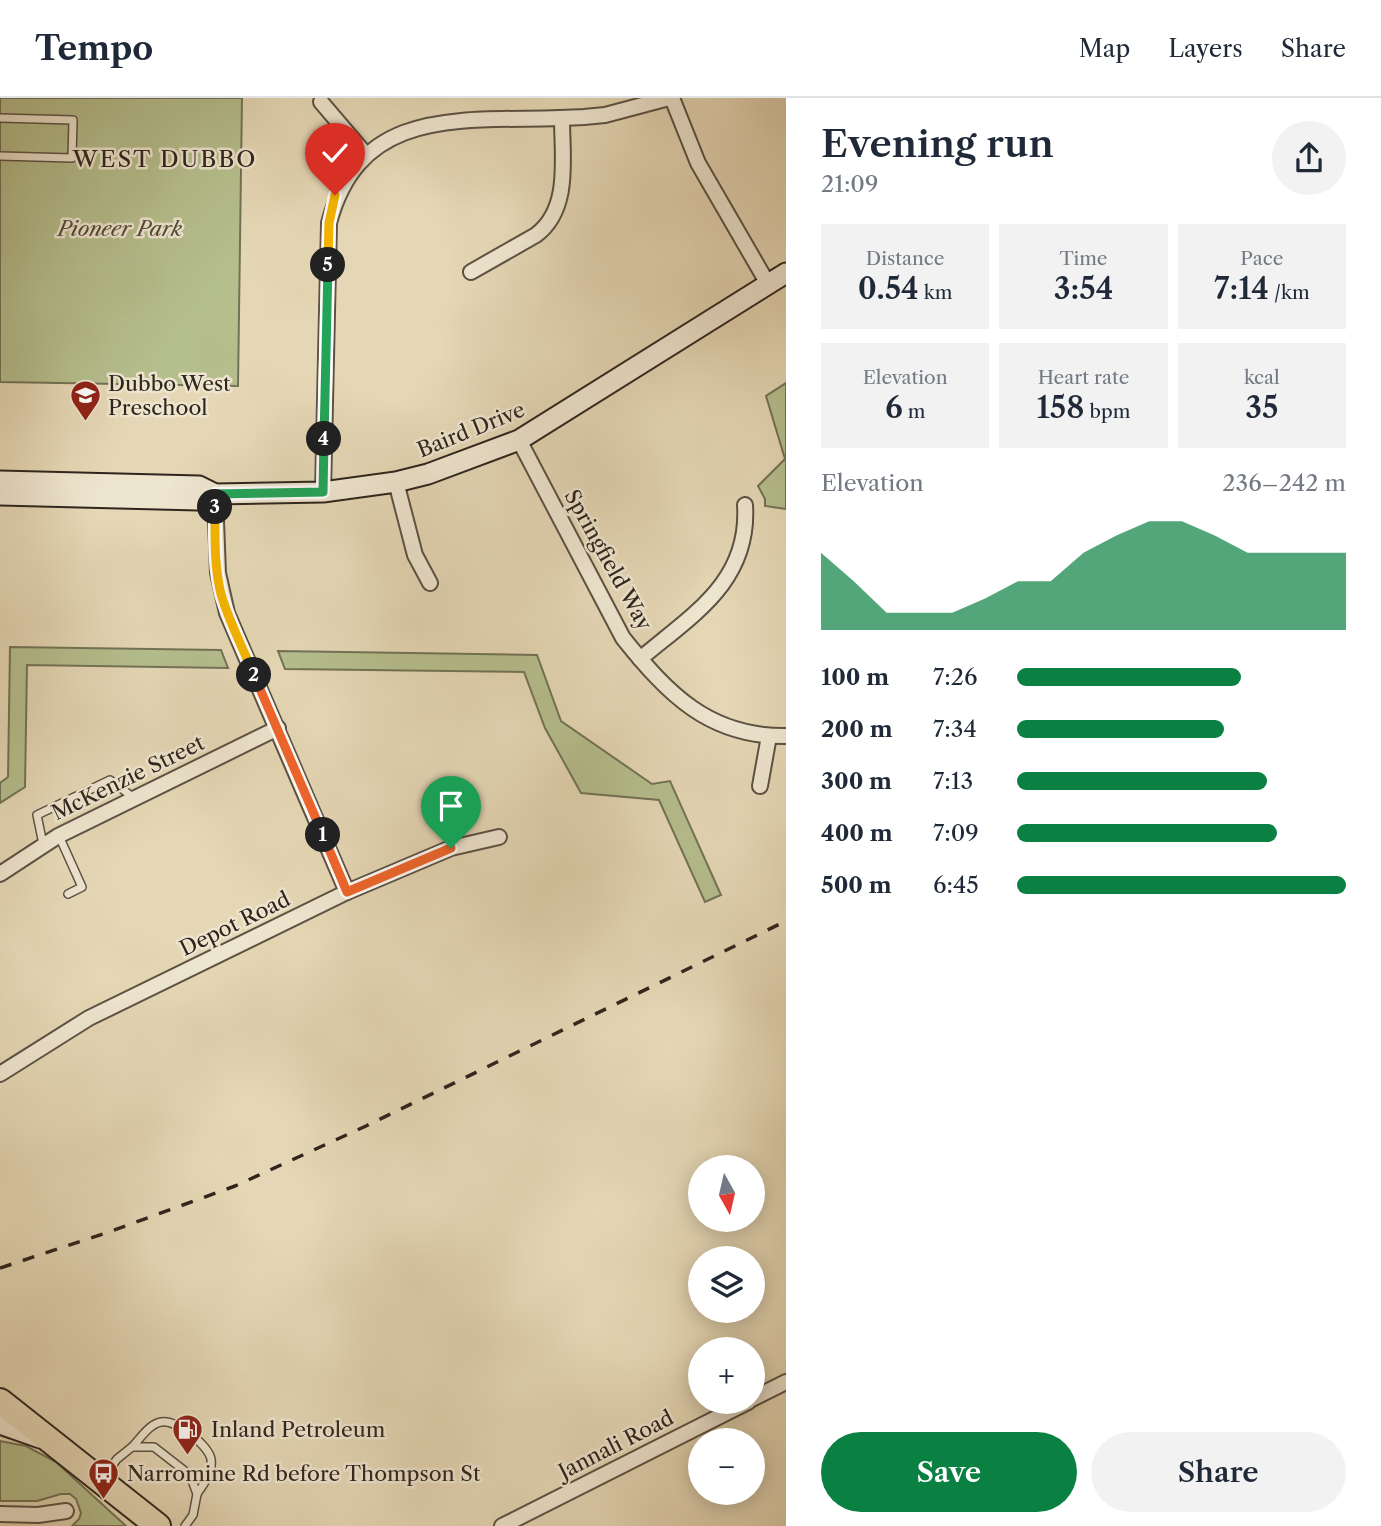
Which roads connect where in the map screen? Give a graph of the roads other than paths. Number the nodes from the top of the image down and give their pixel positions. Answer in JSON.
{"nodes":[{"id":1,"x":670,"y":98,"type":"edge"},
{"id":2,"x":321,"y":102,"type":"dead end"},
{"id":3,"x":0,"y":118,"type":"edge"},
{"id":4,"x":562,"y":119,"type":"junction"},
{"id":5,"x":362,"y":150,"type":"junction"},
{"id":6,"x":0,"y":156,"type":"edge"},
{"id":7,"x":471,"y":272,"type":"dead end"},
{"id":8,"x":786,"y":273,"type":"edge"},
{"id":9,"x":768,"y":284,"type":"junction"},
{"id":10,"x":519,"y":440,"type":"junction"},
{"id":11,"x":0,"y":481,"type":"edge"},
{"id":12,"x":396,"y":482,"type":"junction"},
{"id":13,"x":323,"y":492,"type":"junction"},
{"id":14,"x":215,"y":494,"type":"junction"},
{"id":15,"x":0,"y":495,"type":"edge"},
{"id":16,"x":745,"y":505,"type":"dead end"},
{"id":17,"x":430,"y":583,"type":"dead end"},
{"id":18,"x":640,"y":659,"type":"junction"},
{"id":19,"x":278,"y":728,"type":"junction"},
{"id":20,"x":769,"y":736,"type":"junction"},
{"id":21,"x":786,"y":736,"type":"edge"},
{"id":22,"x":760,"y":786,"type":"dead end"},
{"id":23,"x":134,"y":798,"type":"junction"},
{"id":24,"x":58,"y":836,"type":"junction"},
{"id":25,"x":499,"y":837,"type":"dead end"},
{"id":26,"x":43,"y":844,"type":"junction"},
{"id":27,"x":0,"y":874,"type":"edge"},
{"id":28,"x":347,"y":892,"type":"junction"},
{"id":29,"x":68,"y":894,"type":"dead end"},
{"id":30,"x":0,"y":1074,"type":"edge"},
{"id":31,"x":786,"y":1382,"type":"edge"},
{"id":32,"x":765,"y":1392,"type":"edge"},
{"id":33,"x":0,"y":1401,"type":"edge"},
{"id":34,"x":724,"y":1414,"type":"edge"},
{"id":35,"x":0,"y":1424,"type":"edge"},
{"id":36,"x":51,"y":1442,"type":"junction"},
{"id":37,"x":132,"y":1447,"type":"junction"},
{"id":38,"x":100,"y":1481,"type":"junction"},
{"id":39,"x":197,"y":1494,"type":"junction"},
{"id":40,"x":66,"y":1511,"type":"dead end"},
{"id":41,"x":0,"y":1514,"type":"edge"},
{"id":42,"x":507,"y":1525,"type":"edge"},
{"id":43,"x":158,"y":1526,"type":"edge"},
{"id":44,"x":185,"y":1526,"type":"edge"}],
"edges":[{"from":1,"to":4,"type":"street"},
{"from":1,"to":9,"type":"street"},
{"from":2,"to":5,"type":"street"},
{"from":3,"to":6,"type":"lane"},
{"from":4,"to":5,"type":"street"},
{"from":4,"to":7,"type":"street"},
{"from":5,"to":13,"type":"street"},
{"from":8,"to":9,"type":"street","name":"Baird Drive"},
{"from":9,"to":10,"type":"street","name":"Baird Drive"},
{"from":10,"to":12,"type":"street","name":"Baird Drive"},
{"from":10,"to":18,"type":"street","name":"Springfield Way"},
{"from":11,"to":14,"type":"street","name":"Baird Drive"},
{"from":12,"to":13,"type":"street","name":"Baird Drive"},
{"from":12,"to":17,"type":"street"},
{"from":13,"to":14,"type":"street","name":"Baird Drive"},
{"from":14,"to":15,"type":"street","name":"Baird Drive"},
{"from":14,"to":19,"type":"street"},
{"from":16,"to":18,"type":"street"},
{"from":18,"to":20,"type":"street","name":"Springfield Way"},
{"from":19,"to":23,"type":"street","name":"McKenzie Street"},
{"from":19,"to":28,"type":"street"},
{"from":20,"to":21,"type":"street","name":"Springfield Way"},
{"from":20,"to":22,"type":"street"},
{"from":23,"to":24,"type":"street","name":"McKenzie Street"},
{"from":23,"to":26,"type":"lane"},
{"from":24,"to":26,"type":"street","name":"McKenzie Street"},
{"from":24,"to":29,"type":"lane"},
{"from":25,"to":28,"type":"street","name":"Depot Road"},
{"from":26,"to":27,"type":"street","name":"McKenzie Street"},
{"from":28,"to":30,"type":"street","name":"Depot Road"},
{"from":31,"to":32,"type":"street"},
{"from":33,"to":36,"type":"highway"},
{"from":34,"to":42,"type":"street","name":"Jannali Road"},
{"from":35,"to":36,"type":"street"},
{"from":36,"to":38,"type":"highway"},
{"from":37,"to":38,"type":"lane"},
{"from":37,"to":39,"type":"lane"},
{"from":37,"to":39,"type":"lane"},
{"from":38,"to":43,"type":"highway"},
{"from":39,"to":44,"type":"lane"},
{"from":40,"to":41,"type":"street"}]}
